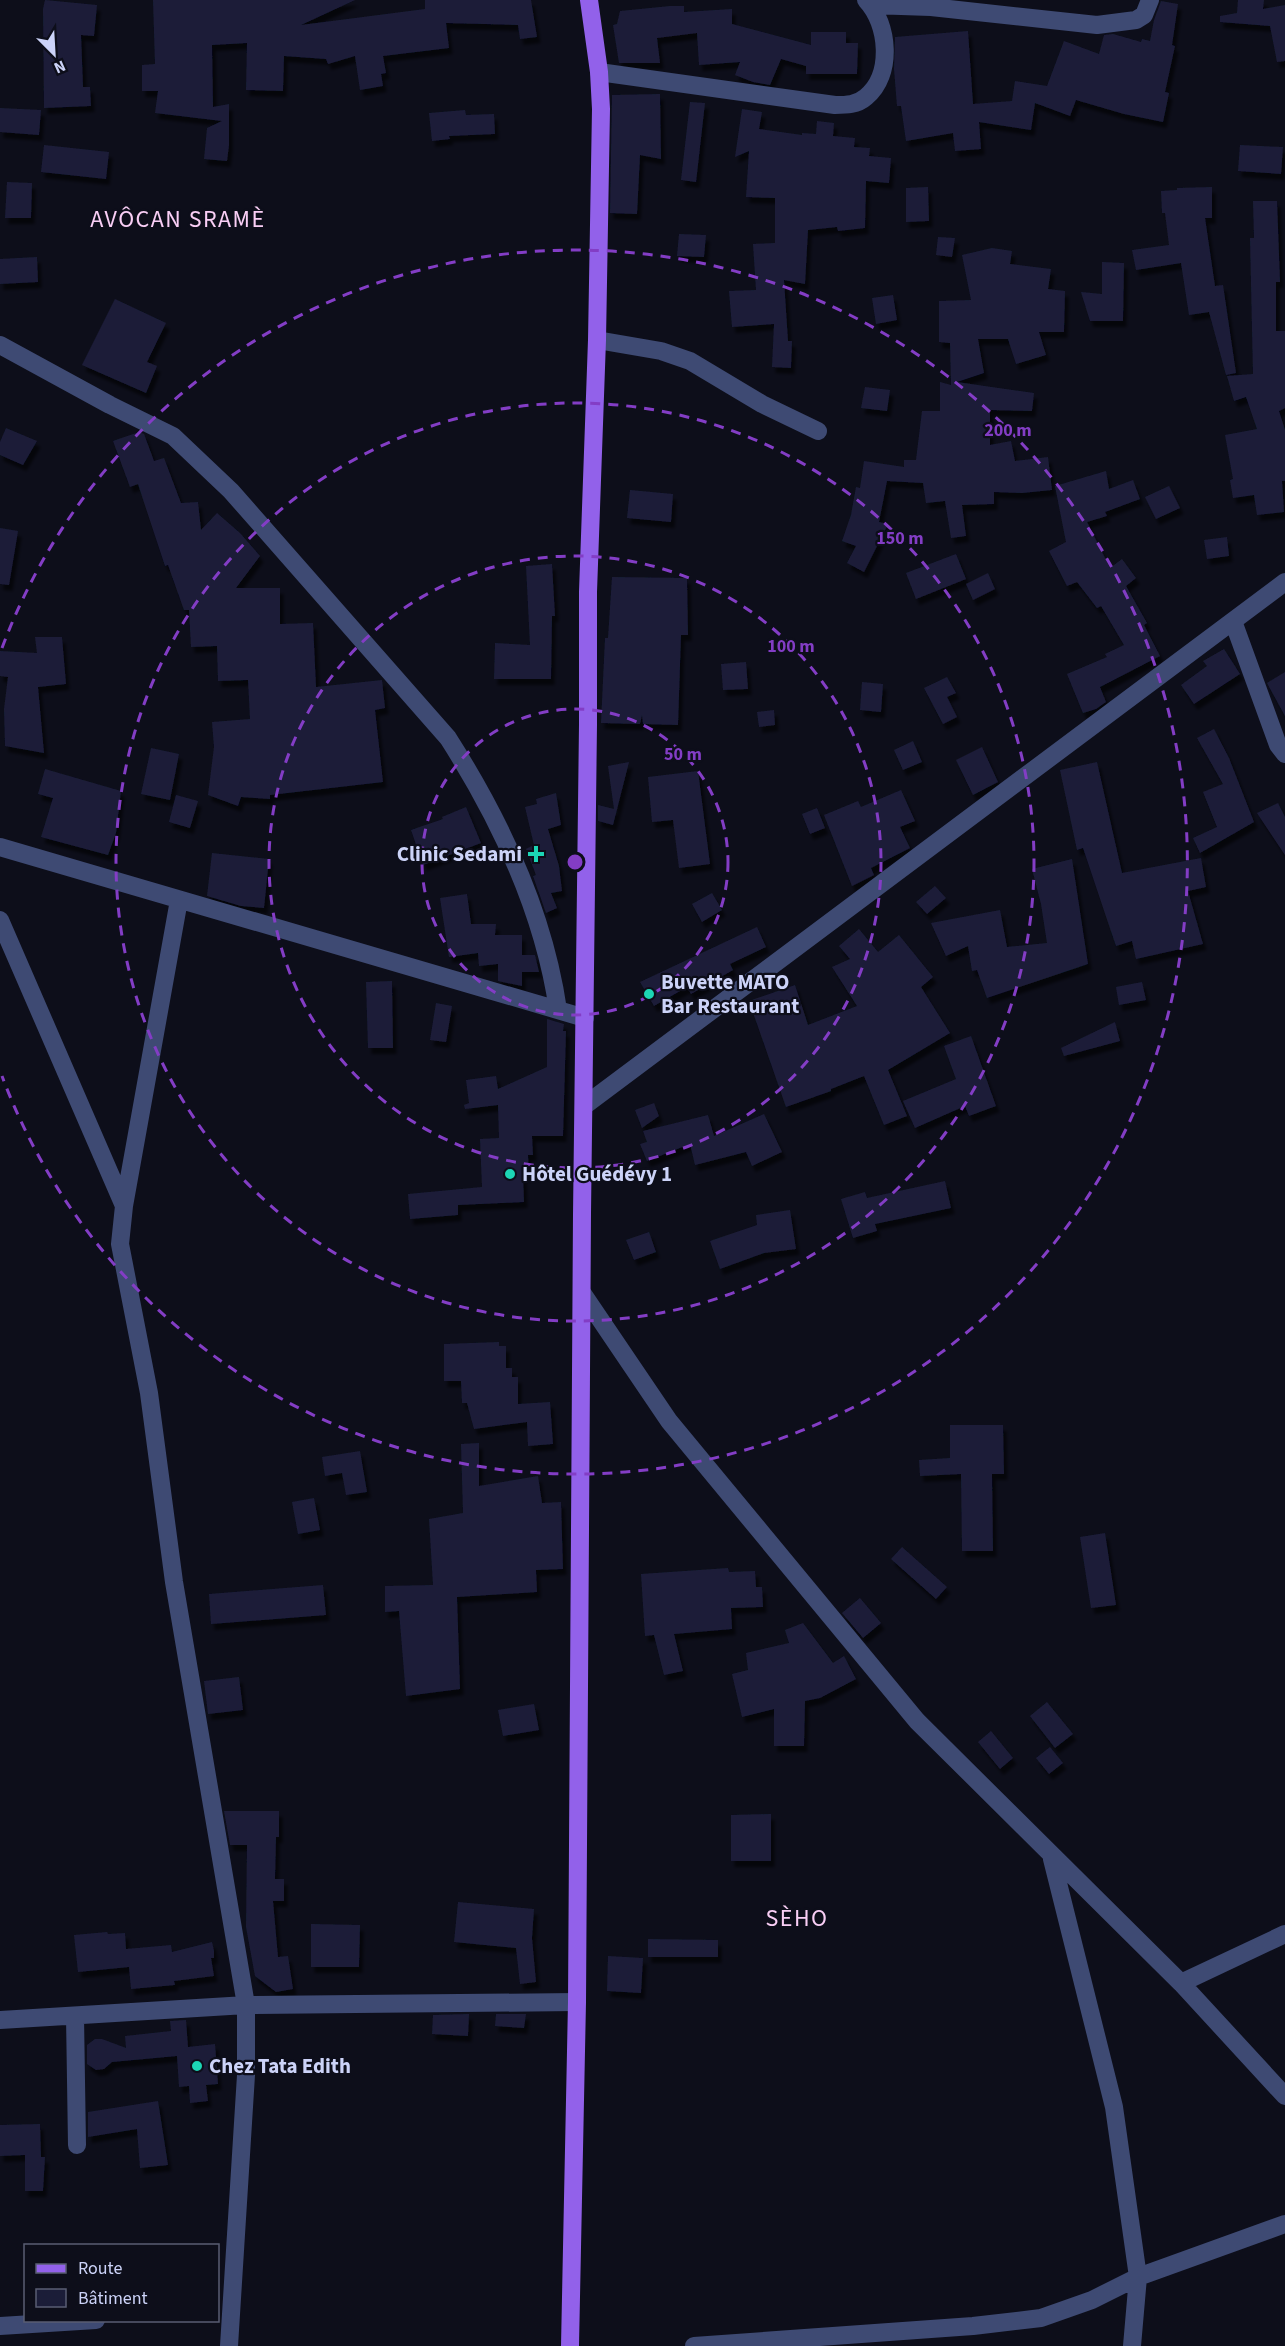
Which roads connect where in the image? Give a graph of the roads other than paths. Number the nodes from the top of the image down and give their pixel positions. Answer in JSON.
{"nodes":[{"id":1,"x":589,"y":0,"type":"edge"},
{"id":2,"x":1150,"y":0,"type":"edge"},
{"id":3,"x":868,"y":3,"type":"edge"},
{"id":4,"x":599,"y":72,"type":"junction"},
{"id":5,"x":597,"y":340,"type":"junction"},
{"id":6,"x":0,"y":345,"type":"edge"},
{"id":7,"x":818,"y":431,"type":"dead end"},
{"id":8,"x":1285,"y":582,"type":"edge"},
{"id":9,"x":1233,"y":621,"type":"junction"},
{"id":10,"x":1285,"y":754,"type":"edge"},
{"id":11,"x":0,"y":846,"type":"edge"},
{"id":12,"x":180,"y":900,"type":"junction"},
{"id":13,"x":0,"y":920,"type":"edge"},
{"id":14,"x":558,"y":1010,"type":"junction"},
{"id":15,"x":585,"y":1018,"type":"junction"},
{"id":16,"x":584,"y":1106,"type":"junction"},
{"id":17,"x":124,"y":1206,"type":"junction"},
{"id":18,"x":583,"y":1294,"type":"junction"},
{"id":19,"x":1052,"y":1857,"type":"junction"},
{"id":20,"x":1285,"y":1934,"type":"edge"},
{"id":21,"x":1181,"y":1983,"type":"junction"},
{"id":22,"x":577,"y":2002,"type":"junction"},
{"id":23,"x":246,"y":2005,"type":"junction"},
{"id":24,"x":75,"y":2016,"type":"junction"},
{"id":25,"x":0,"y":2020,"type":"edge"},
{"id":26,"x":1285,"y":2096,"type":"edge"},
{"id":27,"x":77,"y":2145,"type":"dead end"},
{"id":28,"x":1285,"y":2224,"type":"edge"},
{"id":29,"x":1138,"y":2277,"type":"junction"},
{"id":30,"x":224,"y":2314,"type":"edge"},
{"id":31,"x":64,"y":2322,"type":"edge"},
{"id":32,"x":0,"y":2326,"type":"edge"},
{"id":33,"x":229,"y":2346,"type":"edge"},
{"id":34,"x":570,"y":2346,"type":"edge"},
{"id":35,"x":693,"y":2346,"type":"edge"},
{"id":36,"x":1132,"y":2346,"type":"edge"}],
"edges":[{"from":1,"to":4,"type":"main road"},
{"from":2,"to":3,"type":"street"},
{"from":3,"to":4,"type":"street"},
{"from":4,"to":5,"type":"main road"},
{"from":5,"to":7,"type":"street"},
{"from":5,"to":15,"type":"main road"},
{"from":6,"to":14,"type":"street"},
{"from":8,"to":9,"type":"street"},
{"from":9,"to":10,"type":"street"},
{"from":9,"to":16,"type":"street"},
{"from":11,"to":12,"type":"street"},
{"from":12,"to":14,"type":"street"},
{"from":12,"to":17,"type":"street"},
{"from":13,"to":17,"type":"street"},
{"from":14,"to":15,"type":"street"},
{"from":15,"to":16,"type":"main road"},
{"from":16,"to":18,"type":"main road"},
{"from":17,"to":23,"type":"street"},
{"from":18,"to":19,"type":"street"},
{"from":18,"to":22,"type":"main road"},
{"from":19,"to":21,"type":"street"},
{"from":19,"to":29,"type":"street"},
{"from":20,"to":21,"type":"street"},
{"from":21,"to":26,"type":"street"},
{"from":22,"to":23,"type":"street"},
{"from":22,"to":34,"type":"main road"},
{"from":23,"to":24,"type":"street"},
{"from":23,"to":30,"type":"street"},
{"from":24,"to":25,"type":"street"},
{"from":24,"to":27,"type":"street"},
{"from":28,"to":29,"type":"street"},
{"from":29,"to":35,"type":"street"},
{"from":29,"to":36,"type":"street"},
{"from":30,"to":33,"type":"street"},
{"from":31,"to":32,"type":"street"}]}
